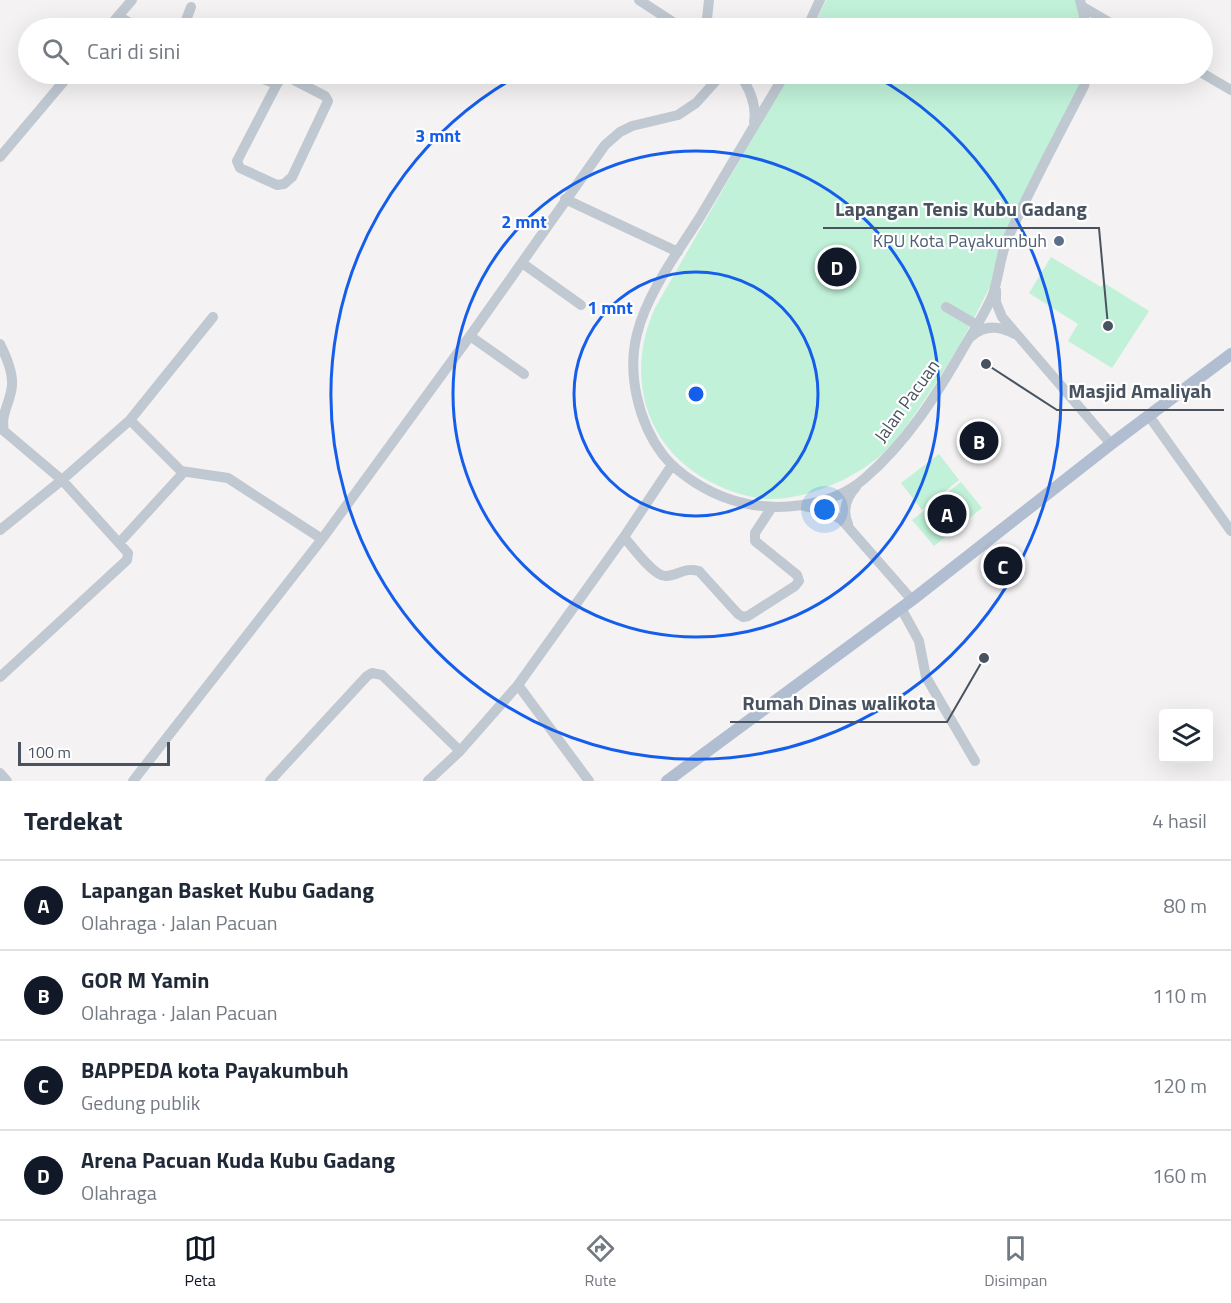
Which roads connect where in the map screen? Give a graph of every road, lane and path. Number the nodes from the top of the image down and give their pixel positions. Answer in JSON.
{"nodes":[{"id":1,"x":132,"y":0,"type":"edge"},
{"id":2,"x":640,"y":0,"type":"edge"},
{"id":3,"x":709,"y":0,"type":"edge"},
{"id":4,"x":820,"y":0,"type":"edge"},
{"id":5,"x":1082,"y":4,"type":"edge"},
{"id":6,"x":191,"y":7,"type":"dead end"},
{"id":7,"x":118,"y":16,"type":"joint"},
{"id":8,"x":122,"y":18,"type":"edge"},
{"id":9,"x":187,"y":18,"type":"edge"},
{"id":10,"x":667,"y":18,"type":"edge"},
{"id":11,"x":707,"y":18,"type":"edge"},
{"id":12,"x":812,"y":18,"type":"edge"},
{"id":13,"x":1104,"y":18,"type":"edge"},
{"id":14,"x":1213,"y":79,"type":"edge"},
{"id":15,"x":62,"y":84,"type":"edge"},
{"id":16,"x":277,"y":84,"type":"edge"},
{"id":17,"x":303,"y":84,"type":"edge"},
{"id":18,"x":713,"y":84,"type":"edge"},
{"id":19,"x":746,"y":84,"type":"edge"},
{"id":20,"x":779,"y":84,"type":"edge"},
{"id":21,"x":1084,"y":84,"type":"edge"},
{"id":22,"x":1231,"y":90,"type":"edge"},
{"id":23,"x":754,"y":126,"type":"junction"},
{"id":24,"x":0,"y":157,"type":"edge"},
{"id":25,"x":565,"y":199,"type":"junction"},
{"id":26,"x":678,"y":252,"type":"junction"},
{"id":27,"x":522,"y":263,"type":"junction"},
{"id":28,"x":998,"y":277,"type":"junction"},
{"id":29,"x":581,"y":305,"type":"dead end"},
{"id":30,"x":946,"y":307,"type":"dead end"},
{"id":31,"x":213,"y":316,"type":"dead end"},
{"id":32,"x":977,"y":325,"type":"junction"},
{"id":33,"x":1016,"y":334,"type":"junction"},
{"id":34,"x":470,"y":336,"type":"junction"},
{"id":35,"x":970,"y":338,"type":"junction"},
{"id":36,"x":0,"y":344,"type":"edge"},
{"id":37,"x":1231,"y":354,"type":"edge"},
{"id":38,"x":524,"y":374,"type":"dead end"},
{"id":39,"x":1149,"y":416,"type":"junction"},
{"id":40,"x":130,"y":420,"type":"junction"},
{"id":41,"x":1111,"y":444,"type":"junction"},
{"id":42,"x":672,"y":465,"type":"junction"},
{"id":43,"x":184,"y":472,"type":"junction"},
{"id":44,"x":62,"y":480,"type":"junction"},
{"id":45,"x":861,"y":481,"type":"junction"},
{"id":46,"x":798,"y":506,"type":"junction"},
{"id":47,"x":772,"y":507,"type":"junction"},
{"id":48,"x":848,"y":525,"type":"junction"},
{"id":49,"x":0,"y":530,"type":"edge"},
{"id":50,"x":1231,"y":531,"type":"edge"},
{"id":51,"x":624,"y":537,"type":"junction"},
{"id":52,"x":322,"y":539,"type":"junction"},
{"id":53,"x":120,"y":542,"type":"junction"},
{"id":54,"x":912,"y":600,"type":"junction"},
{"id":55,"x":901,"y":608,"type":"junction"},
{"id":56,"x":0,"y":677,"type":"edge"},
{"id":57,"x":518,"y":685,"type":"junction"},
{"id":58,"x":460,"y":751,"type":"junction"},
{"id":59,"x":975,"y":761,"type":"dead end"},
{"id":60,"x":0,"y":773,"type":"edge"},
{"id":61,"x":7,"y":781,"type":"edge"},
{"id":62,"x":133,"y":781,"type":"edge"},
{"id":63,"x":270,"y":781,"type":"edge"},
{"id":64,"x":429,"y":781,"type":"edge"},
{"id":65,"x":589,"y":781,"type":"edge"},
{"id":66,"x":667,"y":781,"type":"edge"}],
"edges":[{"from":1,"to":7,"type":"street"},
{"from":2,"to":10,"type":"street"},
{"from":3,"to":11,"type":"street"},
{"from":4,"to":12,"type":"street"},
{"from":5,"to":13,"type":"street"},
{"from":6,"to":9,"type":"street"},
{"from":7,"to":8,"type":"street"},
{"from":14,"to":22,"type":"street"},
{"from":15,"to":24,"type":"street"},
{"from":16,"to":17,"type":"street"},
{"from":18,"to":25,"type":"street"},
{"from":19,"to":23,"type":"street"},
{"from":20,"to":23,"type":"street","name":"Jalan Pacuan"},
{"from":21,"to":28,"type":"street","name":"Jalan Pacuan"},
{"from":23,"to":26,"type":"street","name":"Jalan Pacuan"},
{"from":25,"to":26,"type":"street"},
{"from":25,"to":27,"type":"street"},
{"from":26,"to":42,"type":"street","name":"Jalan Pacuan"},
{"from":27,"to":29,"type":"street"},
{"from":27,"to":34,"type":"street"},
{"from":28,"to":32,"type":"street","name":"Jalan Pacuan"},
{"from":28,"to":33,"type":"street"},
{"from":30,"to":32,"type":"street"},
{"from":31,"to":40,"type":"street"},
{"from":32,"to":35,"type":"street","name":"Jalan Pacuan"},
{"from":33,"to":35,"type":"street"},
{"from":33,"to":41,"type":"street"},
{"from":34,"to":38,"type":"street"},
{"from":34,"to":52,"type":"street"},
{"from":35,"to":45,"type":"street","name":"Jalan Pacuan"},
{"from":36,"to":44,"type":"street"},
{"from":37,"to":39,"type":"main road"},
{"from":39,"to":41,"type":"main road"},
{"from":39,"to":50,"type":"street"},
{"from":40,"to":43,"type":"street"},
{"from":40,"to":44,"type":"street"},
{"from":41,"to":54,"type":"main road"},
{"from":42,"to":47,"type":"street","name":"Jalan Pacuan"},
{"from":42,"to":51,"type":"street"},
{"from":43,"to":52,"type":"street"},
{"from":43,"to":53,"type":"street"},
{"from":44,"to":49,"type":"street"},
{"from":44,"to":53,"type":"street"},
{"from":45,"to":46,"type":"street","name":"Jalan Pacuan"},
{"from":45,"to":48,"type":"street"},
{"from":46,"to":47,"type":"street","name":"Jalan Pacuan"},
{"from":46,"to":48,"type":"street"},
{"from":47,"to":51,"type":"street"},
{"from":48,"to":54,"type":"street"},
{"from":51,"to":57,"type":"street"},
{"from":52,"to":62,"type":"street"},
{"from":53,"to":56,"type":"street"},
{"from":54,"to":55,"type":"main road"},
{"from":55,"to":59,"type":"street"},
{"from":55,"to":66,"type":"main road"},
{"from":57,"to":58,"type":"street"},
{"from":57,"to":65,"type":"street"},
{"from":58,"to":63,"type":"street"},
{"from":58,"to":64,"type":"street"},
{"from":60,"to":61,"type":"street"}]}
